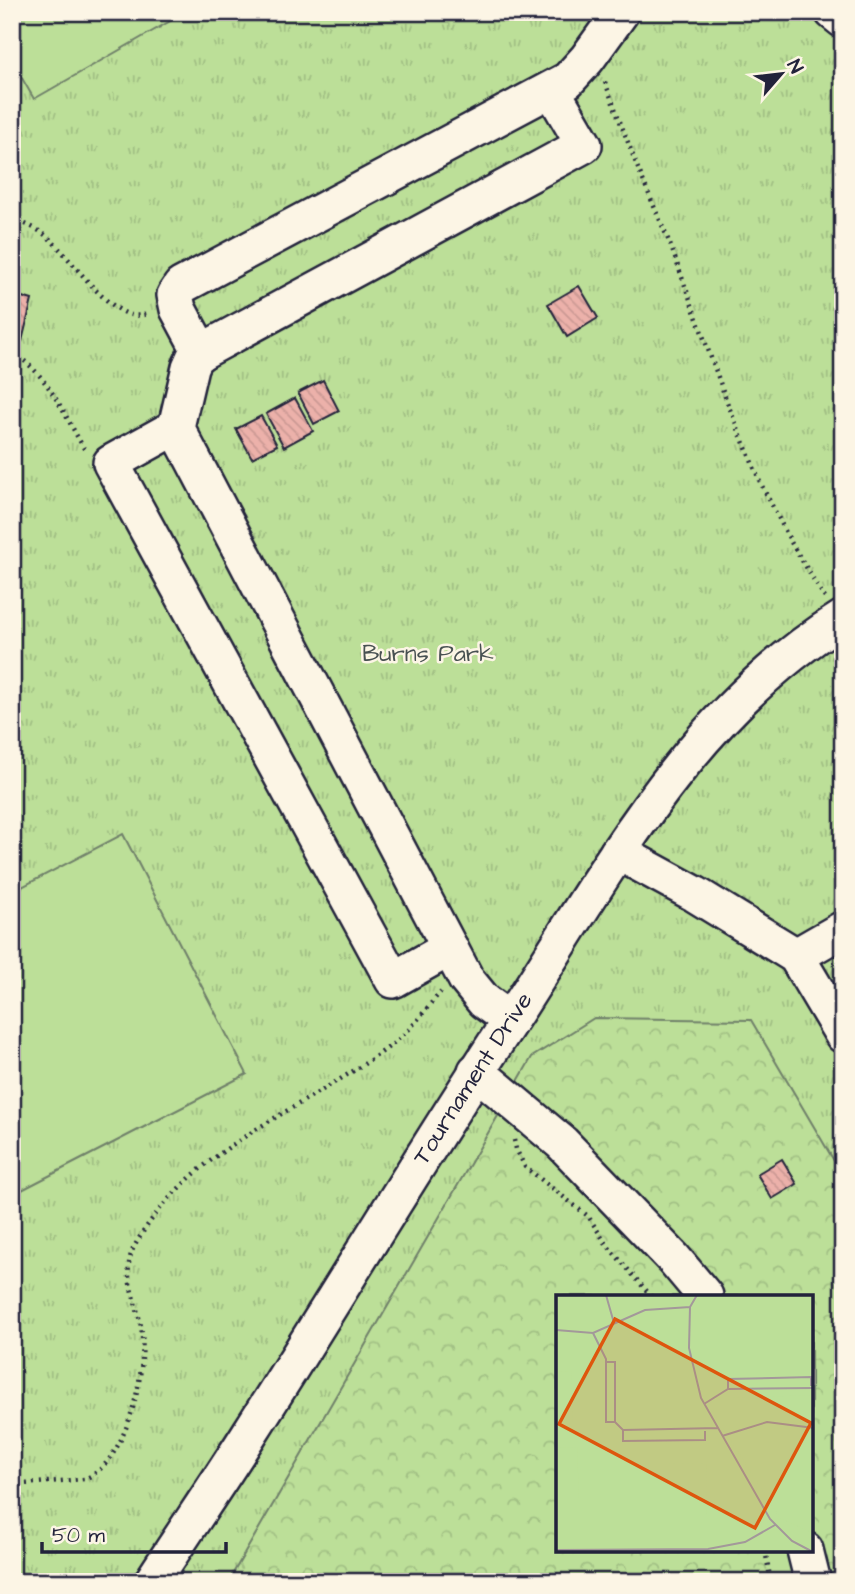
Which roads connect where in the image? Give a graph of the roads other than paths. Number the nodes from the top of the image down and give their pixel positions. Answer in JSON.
{"nodes":[{"id":1,"x":621,"y":12,"type":"edge"},
{"id":2,"x":833,"y":12,"type":"edge"},
{"id":3,"x":843,"y":20,"type":"edge"},
{"id":4,"x":552,"y":90,"type":"junction"},
{"id":5,"x":201,"y":352,"type":"junction"},
{"id":6,"x":176,"y":427,"type":"junction"},
{"id":7,"x":841,"y":620,"type":"edge"},
{"id":8,"x":618,"y":852,"type":"junction"},
{"id":9,"x":843,"y":929,"type":"edge"},
{"id":10,"x":450,"y":948,"type":"junction"},
{"id":11,"x":796,"y":956,"type":"junction"},
{"id":12,"x":510,"y":1020,"type":"junction"},
{"id":13,"x":843,"y":1035,"type":"edge"},
{"id":14,"x":476,"y":1071,"type":"junction"},
{"id":15,"x":703,"y":1295,"type":"edge"},
{"id":16,"x":806,"y":1552,"type":"edge"},
{"id":17,"x":152,"y":1582,"type":"edge"},
{"id":18,"x":813,"y":1582,"type":"edge"}],
"edges":[{"from":1,"to":4,"type":"street"},
{"from":2,"to":3,"type":"street"},
{"from":4,"to":5,"type":"street"},
{"from":4,"to":5,"type":"street"},
{"from":5,"to":6,"type":"street"},
{"from":6,"to":10,"type":"street"},
{"from":6,"to":10,"type":"street"},
{"from":7,"to":8,"type":"street","name":"Tournament Drive"},
{"from":8,"to":11,"type":"street"},
{"from":8,"to":12,"type":"street","name":"Tournament Drive"},
{"from":9,"to":11,"type":"street"},
{"from":10,"to":12,"type":"street"},
{"from":11,"to":13,"type":"street"},
{"from":12,"to":14,"type":"street","name":"Tournament Drive"},
{"from":14,"to":15,"type":"street"},
{"from":14,"to":17,"type":"street","name":"Tournament Drive"},
{"from":16,"to":18,"type":"street"}]}
